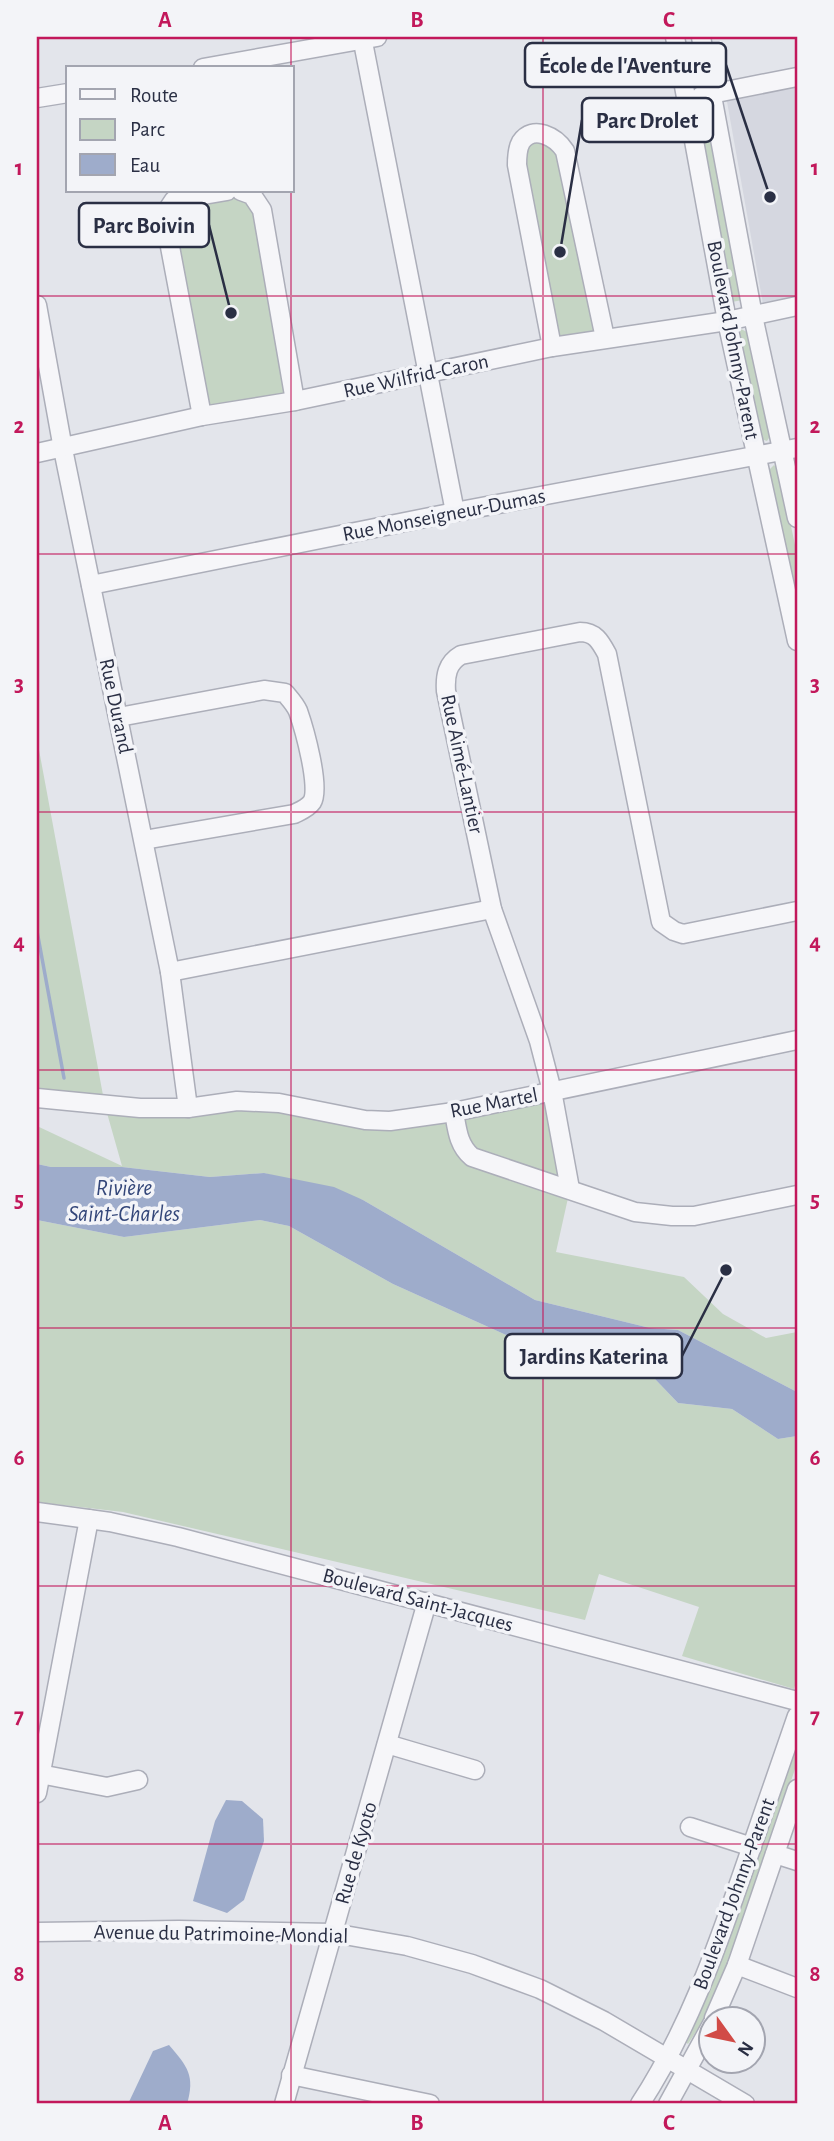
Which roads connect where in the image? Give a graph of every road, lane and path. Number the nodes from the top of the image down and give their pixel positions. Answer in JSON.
{"nodes":[{"id":1,"x":675,"y":37,"type":"edge"},
{"id":2,"x":701,"y":37,"type":"edge"},
{"id":3,"x":367,"y":38,"type":"edge"},
{"id":4,"x":214,"y":66,"type":"edge"},
{"id":5,"x":797,"y":78,"type":"edge"},
{"id":6,"x":66,"y":93,"type":"edge"},
{"id":7,"x":711,"y":94,"type":"junction"},
{"id":8,"x":37,"y":99,"type":"edge"},
{"id":9,"x":687,"y":99,"type":"junction"},
{"id":10,"x":220,"y":192,"type":"edge"},
{"id":11,"x":244,"y":192,"type":"edge"},
{"id":12,"x":37,"y":305,"type":"edge"},
{"id":13,"x":797,"y":306,"type":"edge"},
{"id":14,"x":753,"y":316,"type":"junction"},
{"id":15,"x":727,"y":321,"type":"junction"},
{"id":16,"x":605,"y":338,"type":"junction"},
{"id":17,"x":552,"y":347,"type":"junction"},
{"id":18,"x":428,"y":374,"type":"junction"},
{"id":19,"x":295,"y":401,"type":"junction"},
{"id":20,"x":202,"y":416,"type":"junction"},
{"id":21,"x":63,"y":449,"type":"junction"},
{"id":22,"x":789,"y":450,"type":"edge"},
{"id":23,"x":37,"y":453,"type":"edge"},
{"id":24,"x":756,"y":456,"type":"junction"},
{"id":25,"x":455,"y":512,"type":"junction"},
{"id":26,"x":797,"y":518,"type":"edge"},
{"id":27,"x":91,"y":585,"type":"junction"},
{"id":28,"x":797,"y":641,"type":"edge"},
{"id":29,"x":119,"y":717,"type":"junction"},
{"id":30,"x":144,"y":840,"type":"junction"},
{"id":31,"x":492,"y":909,"type":"junction"},
{"id":32,"x":797,"y":911,"type":"edge"},
{"id":33,"x":170,"y":972,"type":"junction"},
{"id":34,"x":797,"y":1040,"type":"edge"},
{"id":35,"x":552,"y":1091,"type":"junction"},
{"id":36,"x":37,"y":1098,"type":"edge"},
{"id":37,"x":188,"y":1108,"type":"junction"},
{"id":38,"x":454,"y":1112,"type":"junction"},
{"id":39,"x":570,"y":1189,"type":"junction"},
{"id":40,"x":797,"y":1195,"type":"edge"},
{"id":41,"x":37,"y":1512,"type":"edge"},
{"id":42,"x":89,"y":1519,"type":"junction"},
{"id":43,"x":427,"y":1602,"type":"junction"},
{"id":44,"x":797,"y":1701,"type":"edge"},
{"id":45,"x":797,"y":1716,"type":"edge"},
{"id":46,"x":387,"y":1744,"type":"junction"},
{"id":47,"x":475,"y":1770,"type":"dead end"},
{"id":48,"x":40,"y":1774,"type":"junction"},
{"id":49,"x":138,"y":1780,"type":"dead end"},
{"id":50,"x":797,"y":1789,"type":"edge"},
{"id":51,"x":37,"y":1793,"type":"edge"},
{"id":52,"x":690,"y":1827,"type":"dead end"},
{"id":53,"x":752,"y":1847,"type":"junction"},
{"id":54,"x":775,"y":1854,"type":"junction"},
{"id":55,"x":797,"y":1861,"type":"edge"},
{"id":56,"x":37,"y":1932,"type":"edge"},
{"id":57,"x":333,"y":1933,"type":"junction"},
{"id":58,"x":737,"y":1965,"type":"junction"},
{"id":59,"x":797,"y":1988,"type":"edge"},
{"id":60,"x":721,"y":2004,"type":"edge"},
{"id":61,"x":698,"y":2051,"type":"edge"},
{"id":62,"x":668,"y":2059,"type":"junction"},
{"id":63,"x":688,"y":2070,"type":"junction"},
{"id":64,"x":291,"y":2076,"type":"junction"},
{"id":65,"x":284,"y":2104,"type":"edge"},
{"id":66,"x":430,"y":2104,"type":"edge"},
{"id":67,"x":640,"y":2104,"type":"edge"},
{"id":68,"x":668,"y":2104,"type":"edge"},
{"id":69,"x":745,"y":2104,"type":"edge"}],
"edges":[{"from":1,"to":9,"type":"street","name":"Boulevard Johnny-Parent"},
{"from":2,"to":7,"type":"street","name":"Boulevard Johnny-Parent"},
{"from":3,"to":4,"type":"street"},
{"from":3,"to":18,"type":"street"},
{"from":5,"to":7,"type":"street"},
{"from":6,"to":8,"type":"street"},
{"from":7,"to":9,"type":"street"},
{"from":7,"to":14,"type":"street","name":"Boulevard Johnny-Parent"},
{"from":9,"to":15,"type":"street","name":"Boulevard Johnny-Parent"},
{"from":10,"to":20,"type":"street"},
{"from":11,"to":19,"type":"street"},
{"from":12,"to":21,"type":"street","name":"Rue Durand"},
{"from":13,"to":14,"type":"street","name":"Rue Wilfrid-Caron"},
{"from":14,"to":15,"type":"street","name":"Rue Wilfrid-Caron"},
{"from":14,"to":22,"type":"street","name":"Boulevard Johnny-Parent"},
{"from":15,"to":16,"type":"street","name":"Rue Wilfrid-Caron"},
{"from":15,"to":24,"type":"street","name":"Boulevard Johnny-Parent"},
{"from":16,"to":17,"type":"street","name":"Rue Wilfrid-Caron"},
{"from":16,"to":17,"type":"street"},
{"from":17,"to":18,"type":"street","name":"Rue Wilfrid-Caron"},
{"from":18,"to":19,"type":"street","name":"Rue Wilfrid-Caron"},
{"from":18,"to":25,"type":"street"},
{"from":19,"to":20,"type":"street","name":"Rue Wilfrid-Caron"},
{"from":20,"to":21,"type":"street","name":"Rue Wilfrid-Caron"},
{"from":21,"to":23,"type":"street","name":"Rue Wilfrid-Caron"},
{"from":21,"to":27,"type":"street","name":"Rue Durand"},
{"from":22,"to":24,"type":"street","name":"Rue Monseigneur-Dumas"},
{"from":22,"to":26,"type":"street","name":"Boulevard Johnny-Parent"},
{"from":24,"to":25,"type":"street","name":"Rue Monseigneur-Dumas"},
{"from":24,"to":28,"type":"street","name":"Boulevard Johnny-Parent"},
{"from":25,"to":27,"type":"street","name":"Rue Monseigneur-Dumas"},
{"from":27,"to":29,"type":"street","name":"Rue Durand"},
{"from":29,"to":30,"type":"street","name":"Rue Durand"},
{"from":29,"to":30,"type":"street"},
{"from":30,"to":33,"type":"street","name":"Rue Durand"},
{"from":31,"to":32,"type":"street","name":"Rue Aimé-Lantier"},
{"from":31,"to":33,"type":"street"},
{"from":31,"to":35,"type":"street","name":"Rue Aimé-Lantier"},
{"from":33,"to":37,"type":"street","name":"Rue Durand"},
{"from":34,"to":35,"type":"street","name":"Rue Martel"},
{"from":35,"to":38,"type":"street","name":"Rue Martel"},
{"from":35,"to":39,"type":"street","name":"Rue Aimé-Lantier"},
{"from":36,"to":37,"type":"street","name":"Rue Martel"},
{"from":37,"to":38,"type":"street","name":"Rue Martel"},
{"from":38,"to":39,"type":"street"},
{"from":39,"to":40,"type":"street"},
{"from":41,"to":42,"type":"street","name":"Boulevard Saint-Jacques"},
{"from":42,"to":43,"type":"street","name":"Boulevard Saint-Jacques"},
{"from":42,"to":48,"type":"street"},
{"from":43,"to":44,"type":"street","name":"Boulevard Saint-Jacques"},
{"from":43,"to":46,"type":"street","name":"Rue de Kyoto"},
{"from":45,"to":53,"type":"street","name":"Boulevard Johnny-Parent"},
{"from":46,"to":47,"type":"street"},
{"from":46,"to":57,"type":"street","name":"Rue de Kyoto"},
{"from":48,"to":49,"type":"street"},
{"from":48,"to":51,"type":"street"},
{"from":50,"to":54,"type":"street","name":"Boulevard Johnny-Parent"},
{"from":52,"to":53,"type":"street"},
{"from":53,"to":62,"type":"street","name":"Boulevard Johnny-Parent"},
{"from":54,"to":55,"type":"street"},
{"from":54,"to":58,"type":"street","name":"Boulevard Johnny-Parent"},
{"from":56,"to":57,"type":"street","name":"Avenue du Patrimoine-Mondial"},
{"from":57,"to":62,"type":"street","name":"Avenue du Patrimoine-Mondial"},
{"from":57,"to":64,"type":"street","name":"Rue de Kyoto"},
{"from":58,"to":59,"type":"street"},
{"from":58,"to":60,"type":"street","name":"Boulevard Johnny-Parent"},
{"from":61,"to":63,"type":"street","name":"Boulevard Johnny-Parent"},
{"from":62,"to":63,"type":"street","name":"Avenue du Patrimoine-Mondial"},
{"from":62,"to":67,"type":"street","name":"Boulevard Johnny-Parent"},
{"from":63,"to":68,"type":"street","name":"Boulevard Johnny-Parent"},
{"from":63,"to":69,"type":"street","name":"Avenue du Patrimoine-Mondial"},
{"from":64,"to":65,"type":"street","name":"Rue de Kyoto"},
{"from":64,"to":66,"type":"street"}]}
